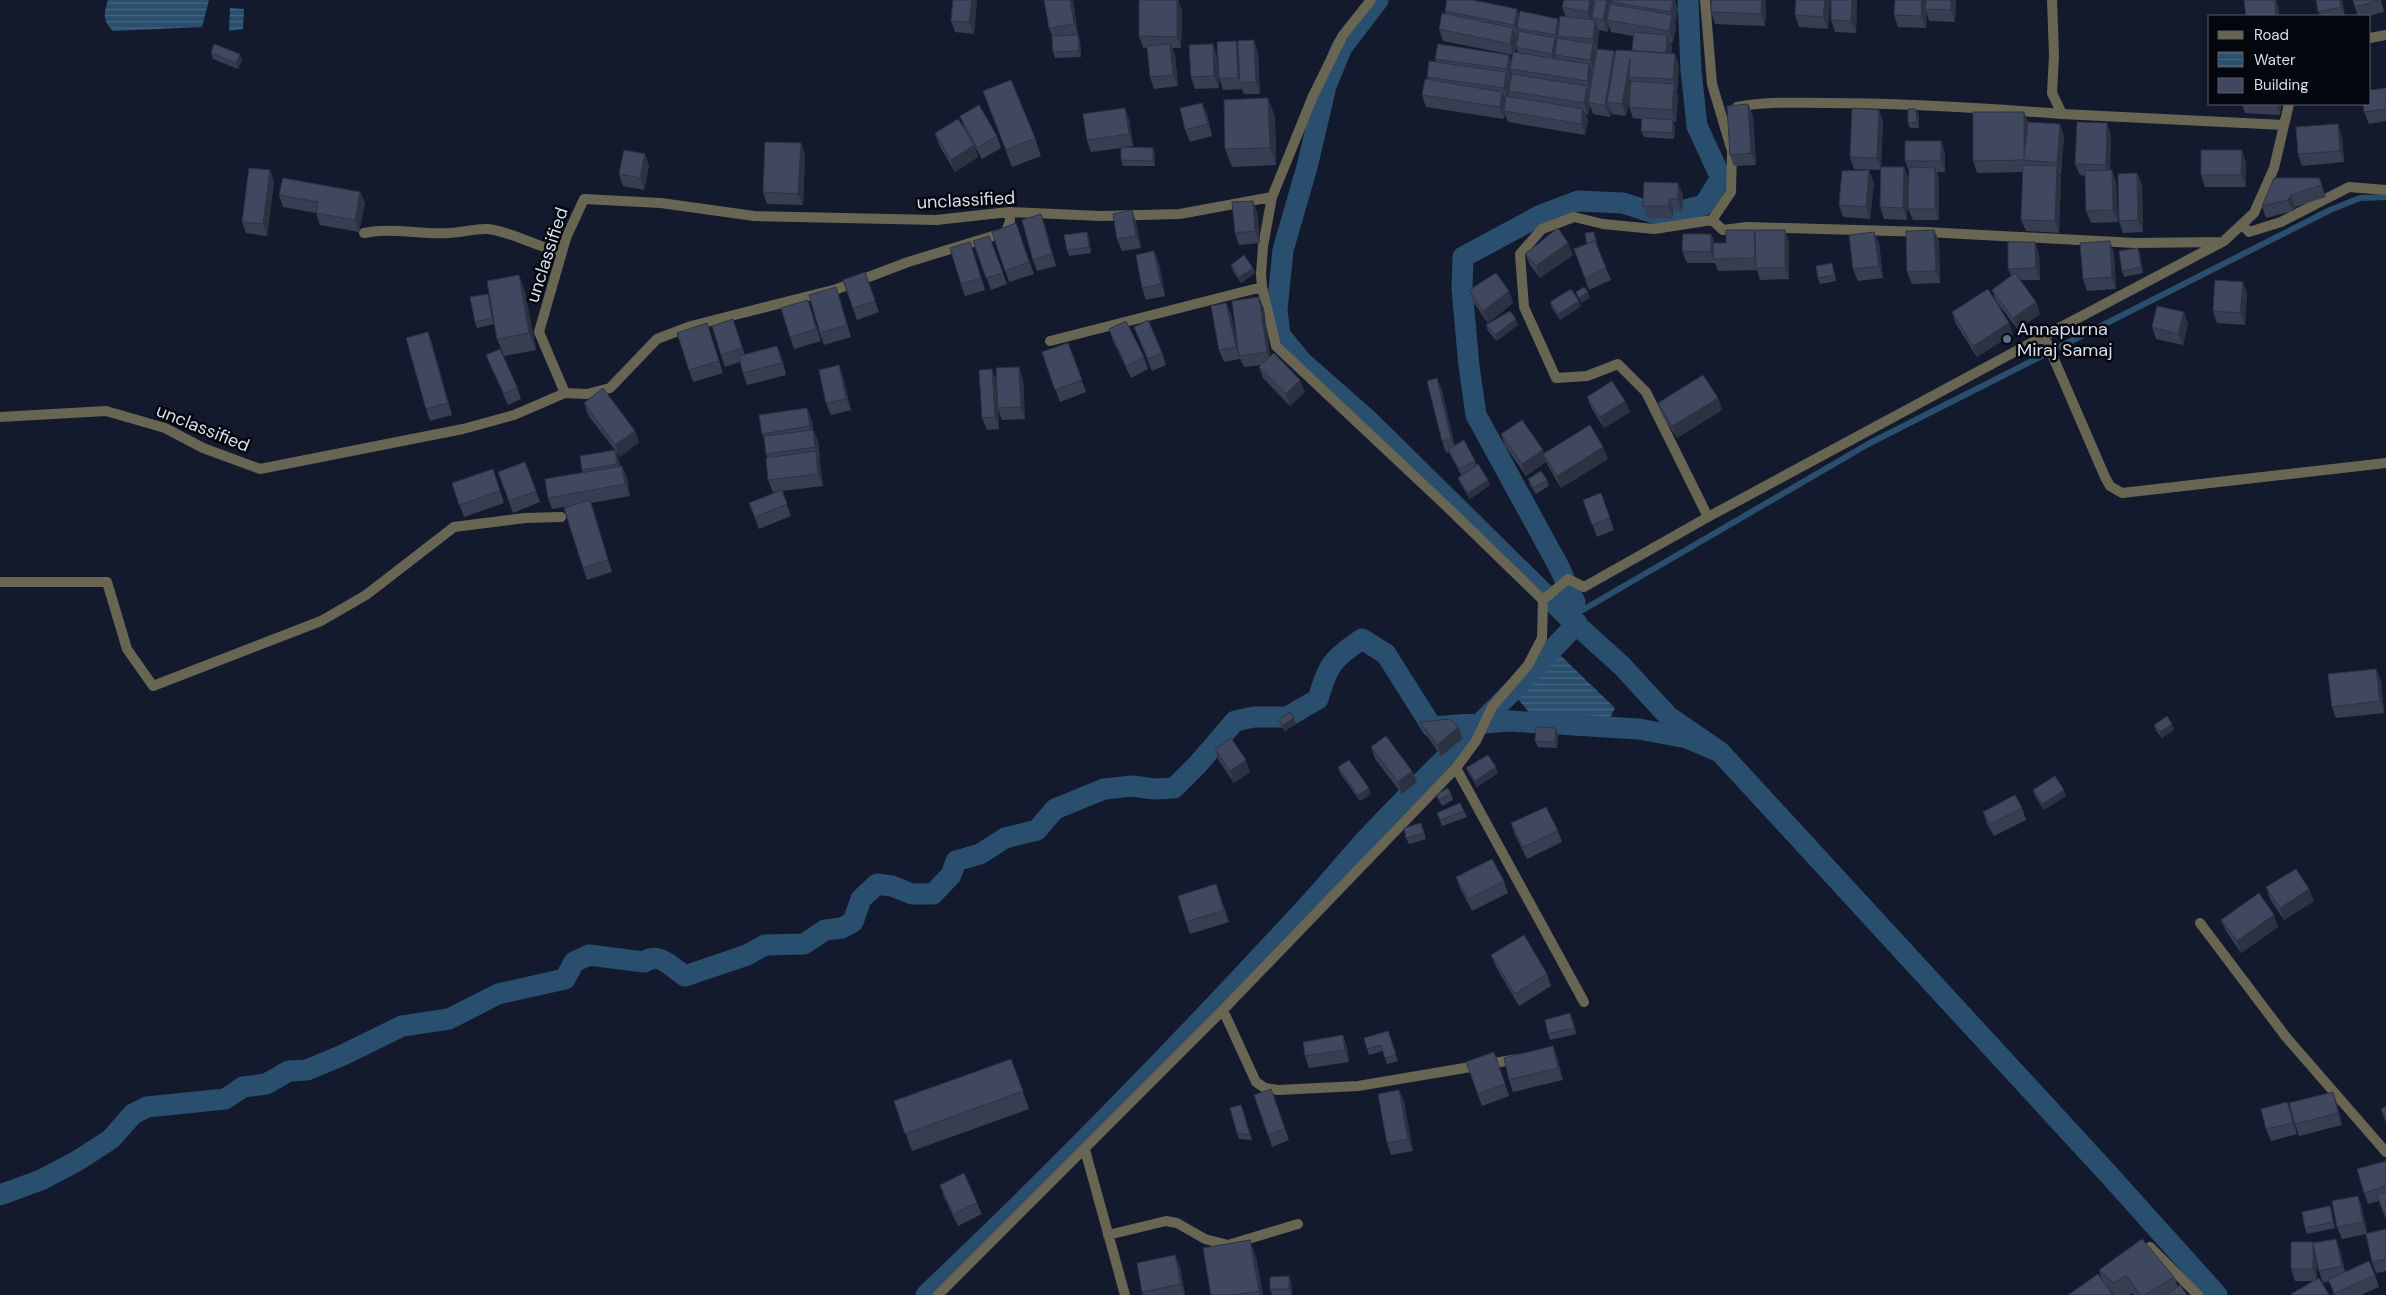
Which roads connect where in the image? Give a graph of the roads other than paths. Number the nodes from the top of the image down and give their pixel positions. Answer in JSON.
{"nodes":[{"id":1,"x":1371,"y":0,"type":"edge"},
{"id":2,"x":1705,"y":0,"type":"edge"},
{"id":3,"x":2052,"y":0,"type":"edge"},
{"id":4,"x":2386,"y":35,"type":"edge"},
{"id":5,"x":2371,"y":38,"type":"edge"},
{"id":6,"x":2289,"y":105,"type":"edge"},
{"id":7,"x":1719,"y":110,"type":"junction"},
{"id":8,"x":2062,"y":114,"type":"junction"},
{"id":9,"x":2284,"y":125,"type":"junction"},
{"id":10,"x":2386,"y":190,"type":"edge"},
{"id":11,"x":1272,"y":197,"type":"junction"},
{"id":12,"x":1009,"y":212,"type":"junction"},
{"id":13,"x":1712,"y":220,"type":"junction"},
{"id":14,"x":2242,"y":224,"type":"junction"},
{"id":15,"x":364,"y":233,"type":"dead end"},
{"id":16,"x":2224,"y":242,"type":"junction"},
{"id":17,"x":562,"y":252,"type":"junction"},
{"id":18,"x":1262,"y":287,"type":"junction"},
{"id":19,"x":2044,"y":336,"type":"junction"},
{"id":20,"x":1050,"y":341,"type":"dead end"},
{"id":21,"x":565,"y":393,"type":"junction"},
{"id":22,"x":0,"y":417,"type":"edge"},
{"id":23,"x":2386,"y":463,"type":"edge"},
{"id":24,"x":561,"y":517,"type":"dead end"},
{"id":25,"x":1708,"y":517,"type":"junction"},
{"id":26,"x":0,"y":582,"type":"edge"},
{"id":27,"x":1543,"y":600,"type":"junction"},
{"id":28,"x":1456,"y":768,"type":"junction"},
{"id":29,"x":2200,"y":923,"type":"dead end"},
{"id":30,"x":1584,"y":1002,"type":"dead end"},
{"id":31,"x":1223,"y":1010,"type":"junction"},
{"id":32,"x":1526,"y":1057,"type":"edge"},
{"id":33,"x":1085,"y":1150,"type":"junction"},
{"id":34,"x":2386,"y":1152,"type":"edge"},
{"id":35,"x":1298,"y":1224,"type":"dead end"},
{"id":36,"x":1108,"y":1235,"type":"junction"},
{"id":37,"x":2128,"y":1263,"type":"edge"},
{"id":38,"x":938,"y":1295,"type":"edge"},
{"id":39,"x":1125,"y":1295,"type":"edge"},
{"id":40,"x":2198,"y":1295,"type":"edge"}],
"edges":[{"from":1,"to":11,"type":"street"},
{"from":2,"to":7,"type":"street"},
{"from":3,"to":8,"type":"street"},
{"from":4,"to":5,"type":"street"},
{"from":6,"to":9,"type":"street"},
{"from":7,"to":8,"type":"street"},
{"from":7,"to":13,"type":"street"},
{"from":8,"to":9,"type":"street"},
{"from":9,"to":14,"type":"street"},
{"from":10,"to":14,"type":"street"},
{"from":11,"to":12,"type":"street","name":"unclassified"},
{"from":11,"to":18,"type":"street"},
{"from":12,"to":17,"type":"street","name":"unclassified"},
{"from":12,"to":21,"type":"street"},
{"from":13,"to":16,"type":"street"},
{"from":13,"to":25,"type":"street"},
{"from":14,"to":16,"type":"street"},
{"from":15,"to":17,"type":"street"},
{"from":16,"to":19,"type":"street"},
{"from":17,"to":21,"type":"street","name":"unclassified"},
{"from":18,"to":20,"type":"street"},
{"from":18,"to":27,"type":"street"},
{"from":19,"to":23,"type":"street"},
{"from":19,"to":25,"type":"street"},
{"from":21,"to":22,"type":"street","name":"unclassified"},
{"from":24,"to":26,"type":"street"},
{"from":25,"to":27,"type":"street"},
{"from":27,"to":28,"type":"street"},
{"from":28,"to":30,"type":"street"},
{"from":28,"to":31,"type":"street"},
{"from":29,"to":34,"type":"street"},
{"from":31,"to":32,"type":"street"},
{"from":31,"to":33,"type":"street"},
{"from":33,"to":36,"type":"street"},
{"from":33,"to":38,"type":"street"},
{"from":35,"to":36,"type":"street"},
{"from":36,"to":39,"type":"street"},
{"from":37,"to":40,"type":"street"}]}
